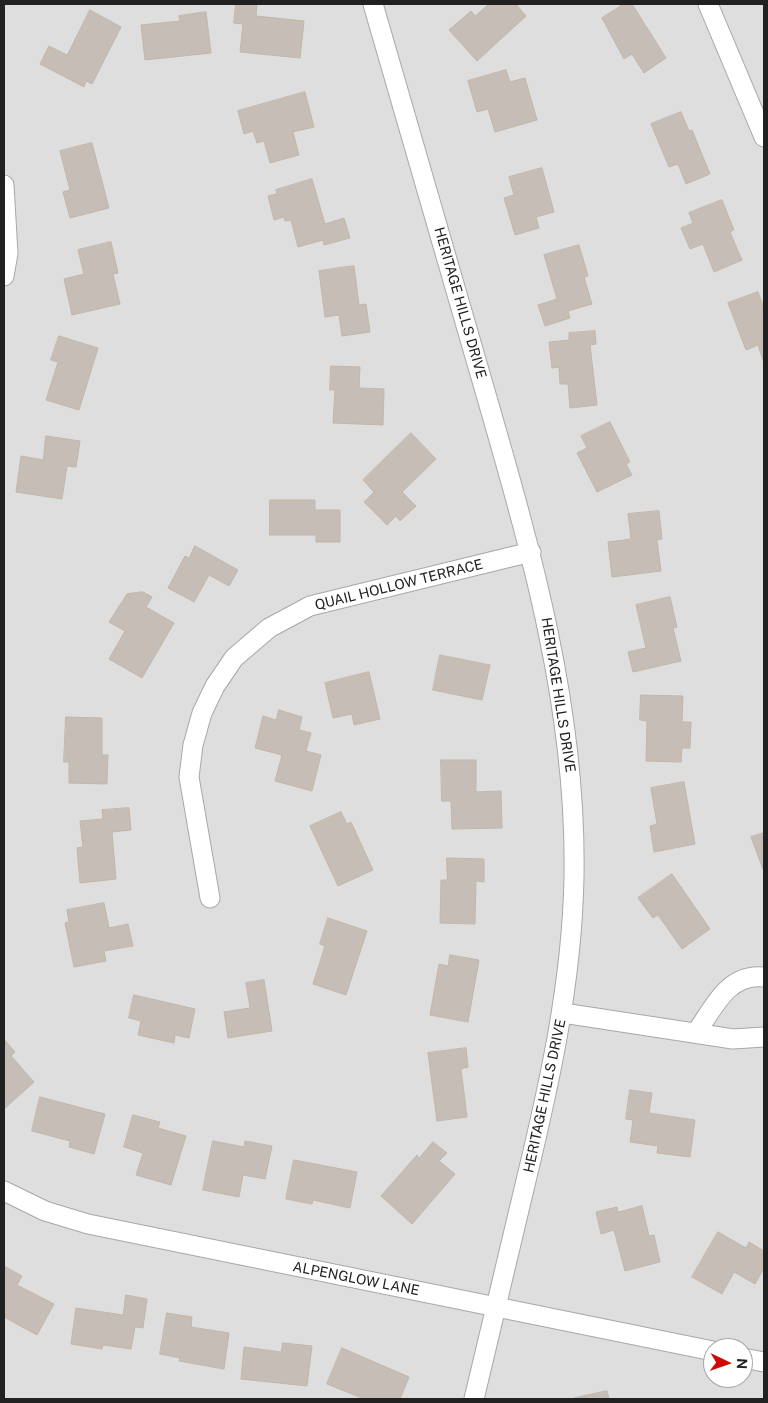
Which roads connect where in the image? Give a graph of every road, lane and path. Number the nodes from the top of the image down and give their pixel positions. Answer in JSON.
{"nodes":[{"id":1,"x":373,"y":4,"type":"edge"},
{"id":2,"x":708,"y":4,"type":"edge"},
{"id":3,"x":764,"y":137,"type":"edge"},
{"id":4,"x":4,"y":185,"type":"edge"},
{"id":5,"x":4,"y":276,"type":"edge"},
{"id":6,"x":531,"y":552,"type":"junction"},
{"id":7,"x":210,"y":898,"type":"dead end"},
{"id":8,"x":764,"y":977,"type":"edge"},
{"id":9,"x":563,"y":1013,"type":"junction"},
{"id":10,"x":696,"y":1033,"type":"junction"},
{"id":11,"x":764,"y":1037,"type":"edge"},
{"id":12,"x":4,"y":1191,"type":"edge"},
{"id":13,"x":496,"y":1307,"type":"junction"},
{"id":14,"x":703,"y":1349,"type":"edge"},
{"id":15,"x":474,"y":1399,"type":"edge"}],
"edges":[{"from":1,"to":6,"type":"street","name":"HERITAGE HILLS DRIVE"},
{"from":2,"to":3,"type":"street"},
{"from":4,"to":5,"type":"street"},
{"from":6,"to":7,"type":"street","name":"QUAIL HOLLOW TERRACE"},
{"from":6,"to":9,"type":"street","name":"HERITAGE HILLS DRIVE"},
{"from":8,"to":10,"type":"street"},
{"from":9,"to":10,"type":"street"},
{"from":9,"to":13,"type":"street","name":"HERITAGE HILLS DRIVE"},
{"from":10,"to":11,"type":"street"},
{"from":12,"to":13,"type":"street","name":"ALPENGLOW LANE"},
{"from":13,"to":14,"type":"street","name":"ALPENGLOW LANE"},
{"from":13,"to":15,"type":"street","name":"HERITAGE HILLS DRIVE"}]}
